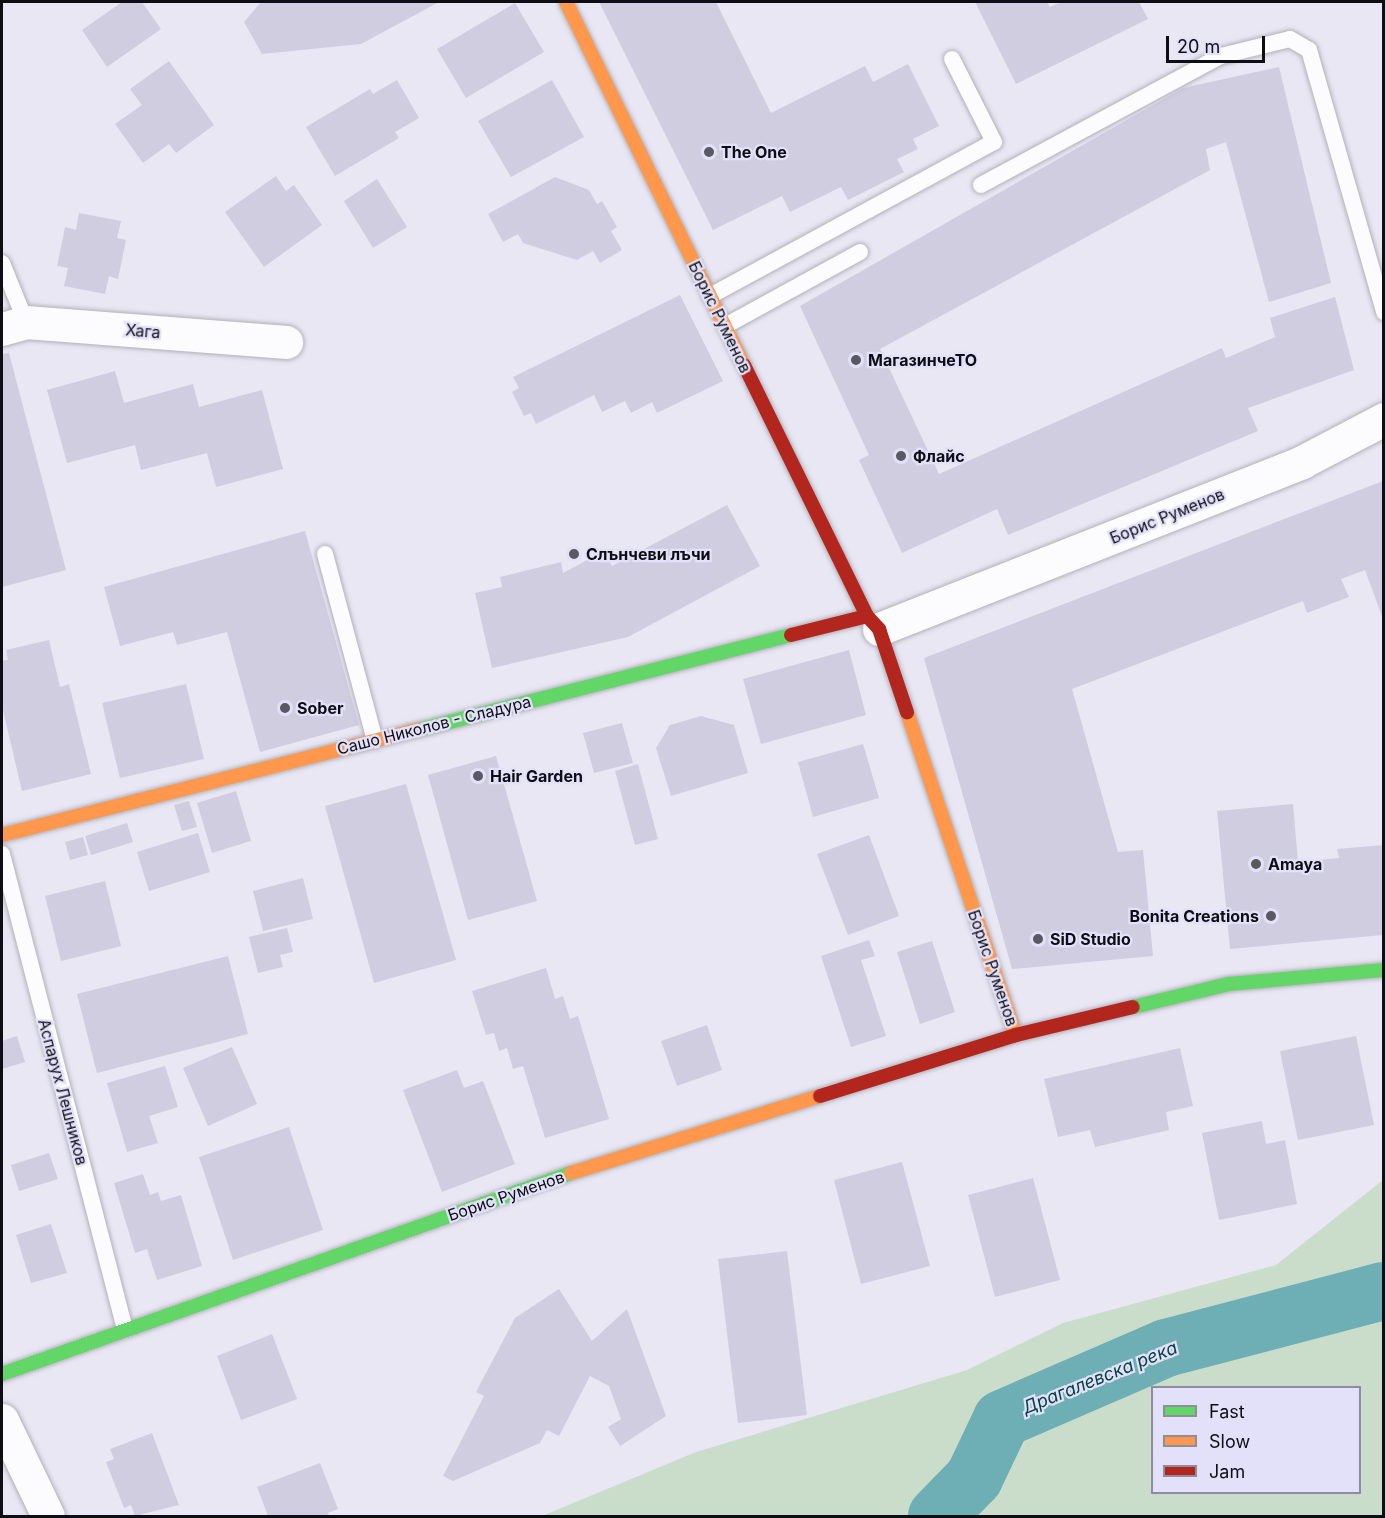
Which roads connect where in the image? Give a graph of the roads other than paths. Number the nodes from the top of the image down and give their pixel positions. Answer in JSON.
{"nodes":[{"id":1,"x":566,"y":2,"type":"edge"},
{"id":2,"x":952,"y":59,"type":"dead end"},
{"id":3,"x":981,"y":185,"type":"dead end"},
{"id":4,"x":860,"y":252,"type":"dead end"},
{"id":5,"x":2,"y":263,"type":"edge"},
{"id":6,"x":710,"y":296,"type":"junction"},
{"id":7,"x":1383,"y":312,"type":"edge"},
{"id":8,"x":14,"y":325,"type":"edge"},
{"id":9,"x":725,"y":326,"type":"junction"},
{"id":10,"x":286,"y":342,"type":"dead end"},
{"id":11,"x":1383,"y":419,"type":"edge"},
{"id":12,"x":325,"y":554,"type":"dead end"},
{"id":13,"x":873,"y":622,"type":"junction"},
{"id":14,"x":375,"y":740,"type":"junction"},
{"id":15,"x":2,"y":835,"type":"edge"},
{"id":16,"x":2,"y":854,"type":"edge"},
{"id":17,"x":1383,"y":970,"type":"edge"},
{"id":18,"x":1016,"y":1035,"type":"junction"},
{"id":19,"x":125,"y":1329,"type":"junction"},
{"id":20,"x":2,"y":1374,"type":"edge"},
{"id":21,"x":2,"y":1420,"type":"edge"},
{"id":22,"x":48,"y":1516,"type":"edge"}],
"edges":[{"from":1,"to":6,"type":"street","name":"Борис Руменов"},
{"from":2,"to":6,"type":"lane"},
{"from":3,"to":7,"type":"lane"},
{"from":4,"to":9,"type":"lane"},
{"from":5,"to":8,"type":"lane"},
{"from":6,"to":9,"type":"street","name":"Борис Руменов"},
{"from":8,"to":10,"type":"street","name":"Хага"},
{"from":9,"to":13,"type":"street","name":"Борис Руменов"},
{"from":11,"to":13,"type":"street","name":"Борис Руменов"},
{"from":12,"to":14,"type":"lane"},
{"from":13,"to":14,"type":"street","name":"Сашо Николов - Сладура"},
{"from":13,"to":18,"type":"street","name":"Борис Руменов"},
{"from":14,"to":15,"type":"street","name":"Сашо Николов - Сладура"},
{"from":16,"to":19,"type":"lane","name":"Аспарух Лешников"},
{"from":17,"to":18,"type":"street","name":"Борис Руменов"},
{"from":18,"to":19,"type":"street","name":"Борис Руменов"},
{"from":19,"to":20,"type":"street","name":"Борис Руменов"},
{"from":21,"to":22,"type":"street"}]}
